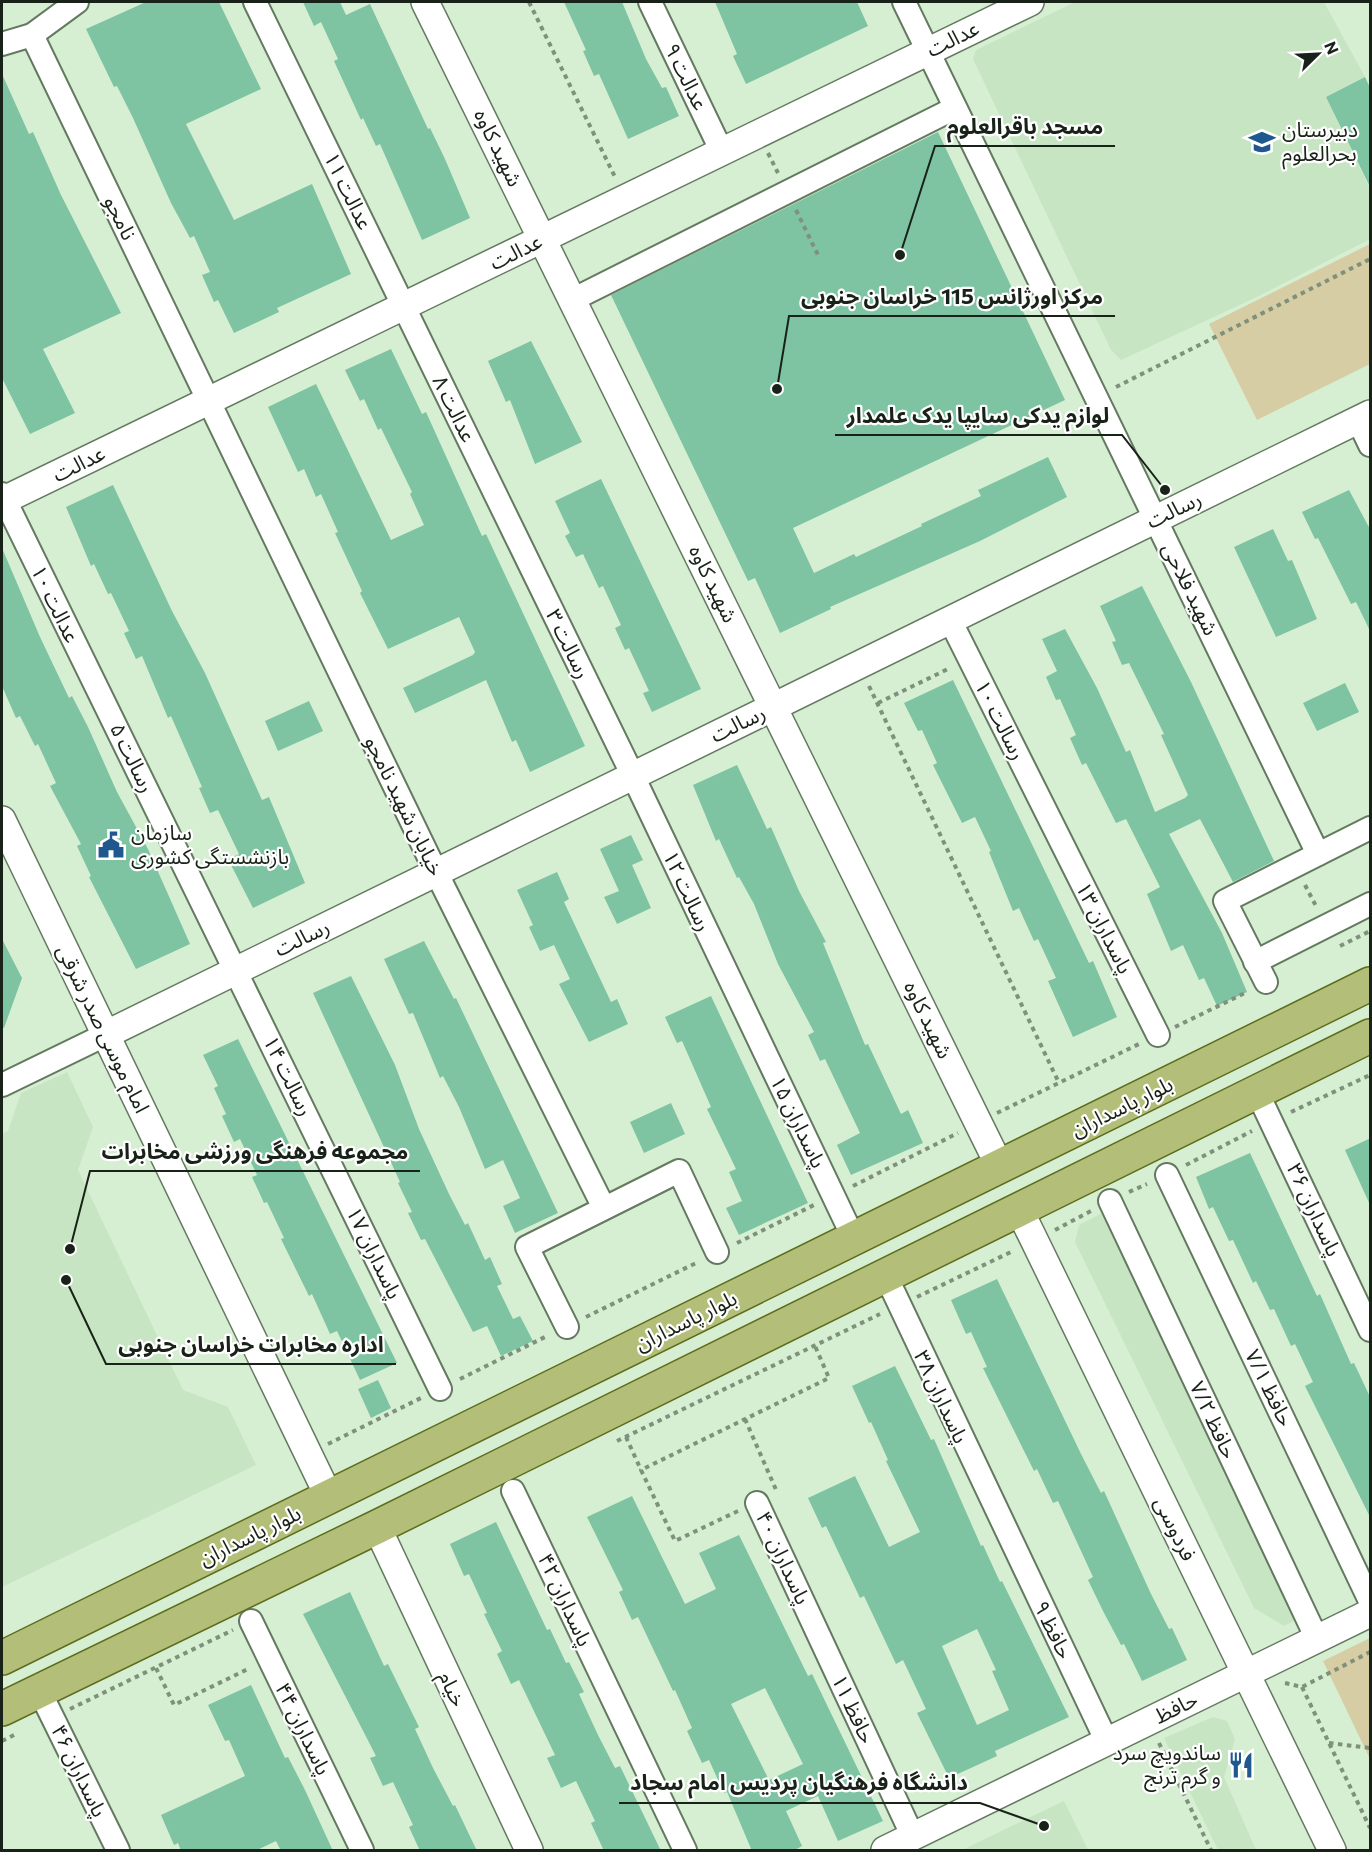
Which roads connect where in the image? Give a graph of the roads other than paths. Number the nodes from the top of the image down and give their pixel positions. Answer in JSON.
{"nodes":[{"id":1,"x":77,"y":2,"type":"edge"},
{"id":2,"x":255,"y":2,"type":"edge"},
{"id":3,"x":425,"y":2,"type":"edge"},
{"id":4,"x":650,"y":2,"type":"edge"},
{"id":5,"x":904,"y":2,"type":"edge"},
{"id":6,"x":1030,"y":2,"type":"edge"},
{"id":7,"x":33,"y":35,"type":"junction"},
{"id":8,"x":2,"y":44,"type":"edge"},
{"id":9,"x":928,"y":51,"type":"junction"},
{"id":10,"x":955,"y":108,"type":"junction"},
{"id":11,"x":722,"y":152,"type":"junction"},
{"id":12,"x":542,"y":239,"type":"junction"},
{"id":13,"x":572,"y":300,"type":"junction"},
{"id":14,"x":404,"y":306,"type":"junction"},
{"id":15,"x":207,"y":401,"type":"junction"},
{"id":16,"x":1364,"y":417,"type":"edge"},
{"id":17,"x":1371,"y":445,"type":"edge"},
{"id":18,"x":2,"y":498,"type":"edge"},
{"id":19,"x":504,"y":512,"type":"joint"},
{"id":20,"x":1156,"y":519,"type":"junction"},
{"id":21,"x":950,"y":620,"type":"junction"},
{"id":22,"x":773,"y":707,"type":"junction"},
{"id":23,"x":106,"y":708,"type":"joint"},
{"id":24,"x":633,"y":776,"type":"junction"},
{"id":25,"x":2,"y":820,"type":"edge"},
{"id":26,"x":1049,"y":820,"type":"joint"},
{"id":27,"x":1371,"y":828,"type":"edge"},
{"id":28,"x":1318,"y":854,"type":"junction"},
{"id":29,"x":436,"y":872,"type":"junction"},
{"id":30,"x":1371,"y":904,"type":"edge"},
{"id":31,"x":1256,"y":962,"type":"junction"},
{"id":32,"x":237,"y":970,"type":"junction"},
{"id":33,"x":1266,"y":982,"type":"dead end"},
{"id":34,"x":1371,"y":984,"type":"edge"},
{"id":35,"x":741,"y":1005,"type":"joint"},
{"id":36,"x":105,"y":1035,"type":"junction"},
{"id":37,"x":1158,"y":1035,"type":"dead end"},
{"id":38,"x":1371,"y":1036,"type":"edge"},
{"id":39,"x":2,"y":1085,"type":"edge"},
{"id":40,"x":1257,"y":1092,"type":"junction"},
{"id":41,"x":1000,"y":1167,"type":"junction"},
{"id":42,"x":1167,"y":1174,"type":"dead end"},
{"id":43,"x":340,"y":1183,"type":"joint"},
{"id":44,"x":1110,"y":1201,"type":"dead end"},
{"id":45,"x":604,"y":1208,"type":"junction"},
{"id":46,"x":1019,"y":1209,"type":"junction"},
{"id":47,"x":854,"y":1239,"type":"junction"},
{"id":48,"x":717,"y":1252,"type":"dead end"},
{"id":49,"x":885,"y":1274,"type":"junction"},
{"id":50,"x":567,"y":1327,"type":"dead end"},
{"id":51,"x":1371,"y":1330,"type":"edge"},
{"id":52,"x":440,"y":1389,"type":"dead end"},
{"id":53,"x":513,"y":1491,"type":"dead end"},
{"id":54,"x":329,"y":1497,"type":"junction"},
{"id":55,"x":757,"y":1503,"type":"road end"},
{"id":56,"x":999,"y":1518,"type":"joint"},
{"id":57,"x":377,"y":1527,"type":"junction"},
{"id":58,"x":1371,"y":1601,"type":"edge"},
{"id":59,"x":1371,"y":1613,"type":"edge"},
{"id":60,"x":809,"y":1614,"type":"joint"},
{"id":61,"x":251,"y":1621,"type":"road end"},
{"id":62,"x":1317,"y":1639,"type":"junction"},
{"id":63,"x":2,"y":1658,"type":"edge"},
{"id":64,"x":1246,"y":1674,"type":"junction"},
{"id":65,"x":47,"y":1705,"type":"junction"},
{"id":66,"x":2,"y":1709,"type":"edge"},
{"id":67,"x":1107,"y":1742,"type":"junction"},
{"id":68,"x":913,"y":1837,"type":"junction"},
{"id":69,"x":359,"y":1844,"type":"edge"},
{"id":70,"x":118,"y":1851,"type":"edge"},
{"id":71,"x":529,"y":1851,"type":"edge"},
{"id":72,"x":685,"y":1851,"type":"edge"},
{"id":73,"x":885,"y":1851,"type":"edge"},
{"id":74,"x":1332,"y":1851,"type":"edge"}],
"edges":[{"from":1,"to":7,"type":"street"},
{"from":2,"to":14,"type":"street","name":"عدالت ۱۱"},
{"from":3,"to":12,"type":"street","name":"شهید کاوه"},
{"from":4,"to":11,"type":"street","name":"عدالت ۹"},
{"from":5,"to":9,"type":"street","name":"شهید فلاحی"},
{"from":6,"to":9,"type":"street","name":"عدالت"},
{"from":7,"to":8,"type":"street"},
{"from":7,"to":15,"type":"street","name":"نامجو"},
{"from":9,"to":10,"type":"street","name":"شهید فلاحی"},
{"from":9,"to":11,"type":"street","name":"عدالت"},
{"from":10,"to":13,"type":"street"},
{"from":10,"to":20,"type":"street","name":"شهید فلاحی"},
{"from":11,"to":12,"type":"street","name":"عدالت"},
{"from":12,"to":13,"type":"street","name":"شهید کاوه"},
{"from":12,"to":14,"type":"street","name":"عدالت"},
{"from":13,"to":22,"type":"street","name":"شهید کاوه"},
{"from":14,"to":15,"type":"street","name":"عدالت"},
{"from":14,"to":19,"type":"street","name":"عدالت ۸"},
{"from":15,"to":18,"type":"street","name":"عدالت"},
{"from":15,"to":29,"type":"street","name":"خیابان شهید نامجو"},
{"from":16,"to":17,"type":"street"},
{"from":16,"to":20,"type":"street","name":"رسالت"},
{"from":18,"to":23,"type":"street","name":"عدالت ۱۰"},
{"from":19,"to":24,"type":"street","name":"رسالت ۳"},
{"from":20,"to":21,"type":"street","name":"رسالت"},
{"from":20,"to":28,"type":"street","name":"شهید فلاحی"},
{"from":21,"to":22,"type":"street","name":"رسالت"},
{"from":21,"to":26,"type":"street","name":"رسالت ۱۰"},
{"from":22,"to":24,"type":"street","name":"رسالت"},
{"from":22,"to":41,"type":"street","name":"شهید کاوه"},
{"from":23,"to":32,"type":"street","name":"رسالت ۵"},
{"from":24,"to":29,"type":"street","name":"رسالت"},
{"from":24,"to":35,"type":"street","name":"رسالت ۱۲"},
{"from":25,"to":36,"type":"street","name":"امام موسی صدر شرقی"},
{"from":26,"to":37,"type":"street","name":"پاسداران ۱۳"},
{"from":27,"to":28,"type":"street"},
{"from":28,"to":31,"type":"street"},
{"from":29,"to":32,"type":"street","name":"رسالت"},
{"from":29,"to":45,"type":"street","name":"خیابان شهید نامجو"},
{"from":30,"to":31,"type":"street"},
{"from":31,"to":33,"type":"street"},
{"from":32,"to":36,"type":"street","name":"رسالت"},
{"from":32,"to":43,"type":"street","name":"رسالت ۱۴"},
{"from":34,"to":41,"type":"main road","name":"بلوار پاسداران"},
{"from":35,"to":47,"type":"street","name":"پاسداران ۱۵"},
{"from":36,"to":39,"type":"street"},
{"from":36,"to":54,"type":"street","name":"امام موسی صدر شرقی"},
{"from":38,"to":40,"type":"main road"},
{"from":40,"to":46,"type":"main road"},
{"from":40,"to":51,"type":"street","name":"پاسداران ۳۶"},
{"from":41,"to":47,"type":"main road","name":"بلوار پاسداران"},
{"from":42,"to":58,"type":"street","name":"حافظ ۷/۱"},
{"from":43,"to":52,"type":"street","name":"پاسداران ۱۷"},
{"from":44,"to":62,"type":"street","name":"حافظ ۷/۲"},
{"from":45,"to":48,"type":"street"},
{"from":45,"to":50,"type":"street"},
{"from":46,"to":49,"type":"main road"},
{"from":46,"to":64,"type":"street","name":"فردوسی"},
{"from":47,"to":54,"type":"main road","name":"بلوار پاسداران"},
{"from":49,"to":56,"type":"street","name":"پاسداران ۳۸"},
{"from":49,"to":57,"type":"main road"},
{"from":53,"to":72,"type":"street","name":"پاسداران ۴۲"},
{"from":54,"to":63,"type":"main road","name":"بلوار پاسداران"},
{"from":55,"to":60,"type":"street","name":"پاسداران ۴۰"},
{"from":56,"to":67,"type":"street","name":"حافظ ۹"},
{"from":57,"to":65,"type":"main road"},
{"from":57,"to":71,"type":"street","name":"خیام"},
{"from":59,"to":62,"type":"street","name":"حافظ"},
{"from":60,"to":68,"type":"street","name":"حافظ ۱۱"},
{"from":61,"to":69,"type":"street","name":"پاسداران ۴۴"},
{"from":62,"to":64,"type":"street","name":"حافظ"},
{"from":64,"to":67,"type":"street","name":"حافظ"},
{"from":64,"to":74,"type":"street","name":"فردوسی"},
{"from":65,"to":66,"type":"main road"},
{"from":65,"to":70,"type":"street","name":"پاسداران ۴۶"},
{"from":67,"to":68,"type":"street","name":"حافظ"},
{"from":68,"to":73,"type":"street","name":"حافظ"}]}
